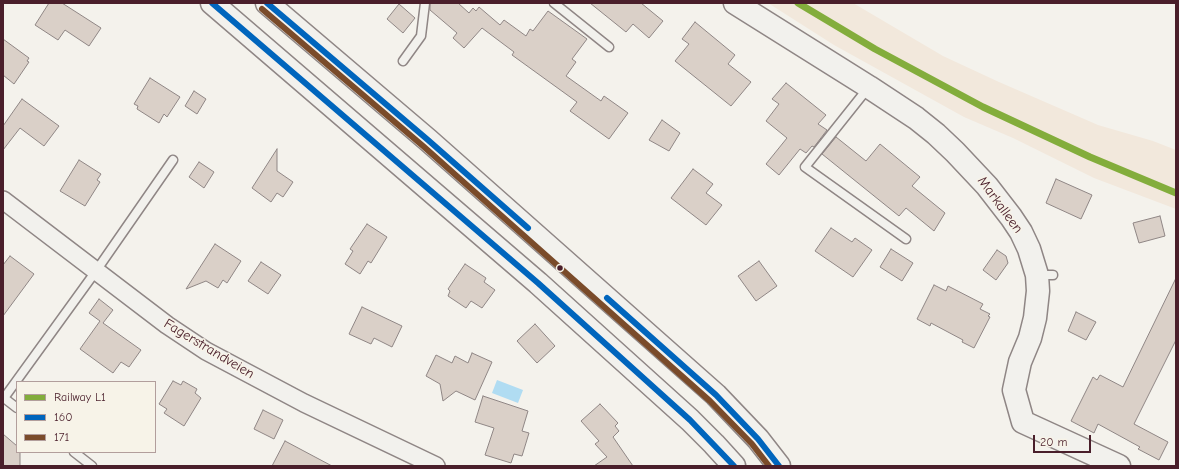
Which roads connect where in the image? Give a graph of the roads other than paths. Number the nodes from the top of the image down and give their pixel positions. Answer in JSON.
{"nodes":[{"id":1,"x":212,"y":3,"type":"edge"},
{"id":2,"x":267,"y":3,"type":"edge"},
{"id":3,"x":425,"y":3,"type":"edge"},
{"id":4,"x":554,"y":3,"type":"edge"},
{"id":5,"x":734,"y":3,"type":"edge"},
{"id":6,"x":609,"y":47,"type":"dead end"},
{"id":7,"x":403,"y":60,"type":"dead end"},
{"id":8,"x":869,"y":87,"type":"junction"},
{"id":9,"x":173,"y":160,"type":"dead end"},
{"id":10,"x":3,"y":200,"type":"edge"},
{"id":11,"x":906,"y":239,"type":"dead end"},
{"id":12,"x":96,"y":271,"type":"junction"},
{"id":13,"x":16,"y":381,"type":"edge"},
{"id":14,"x":16,"y":381,"type":"edge"},
{"id":15,"x":16,"y":407,"type":"edge"},
{"id":16,"x":75,"y":453,"type":"edge"},
{"id":17,"x":92,"y":466,"type":"edge"},
{"id":18,"x":436,"y":466,"type":"edge"},
{"id":19,"x":734,"y":466,"type":"edge"},
{"id":20,"x":779,"y":466,"type":"edge"},
{"id":21,"x":1119,"y":466,"type":"edge"}],
"edges":[{"from":1,"to":19,"type":"main road"},
{"from":2,"to":20,"type":"main road"},
{"from":3,"to":7,"type":"lane"},
{"from":4,"to":6,"type":"lane"},
{"from":5,"to":8,"type":"main road","name":"Markalleen"},
{"from":8,"to":11,"type":"lane"},
{"from":8,"to":21,"type":"main road","name":"Markalleen"},
{"from":9,"to":12,"type":"lane"},
{"from":10,"to":12,"type":"street","name":"Fagerstrandveien"},
{"from":12,"to":13,"type":"lane"},
{"from":12,"to":18,"type":"street","name":"Fagerstrandveien"},
{"from":14,"to":15,"type":"lane"},
{"from":16,"to":17,"type":"lane"}]}
